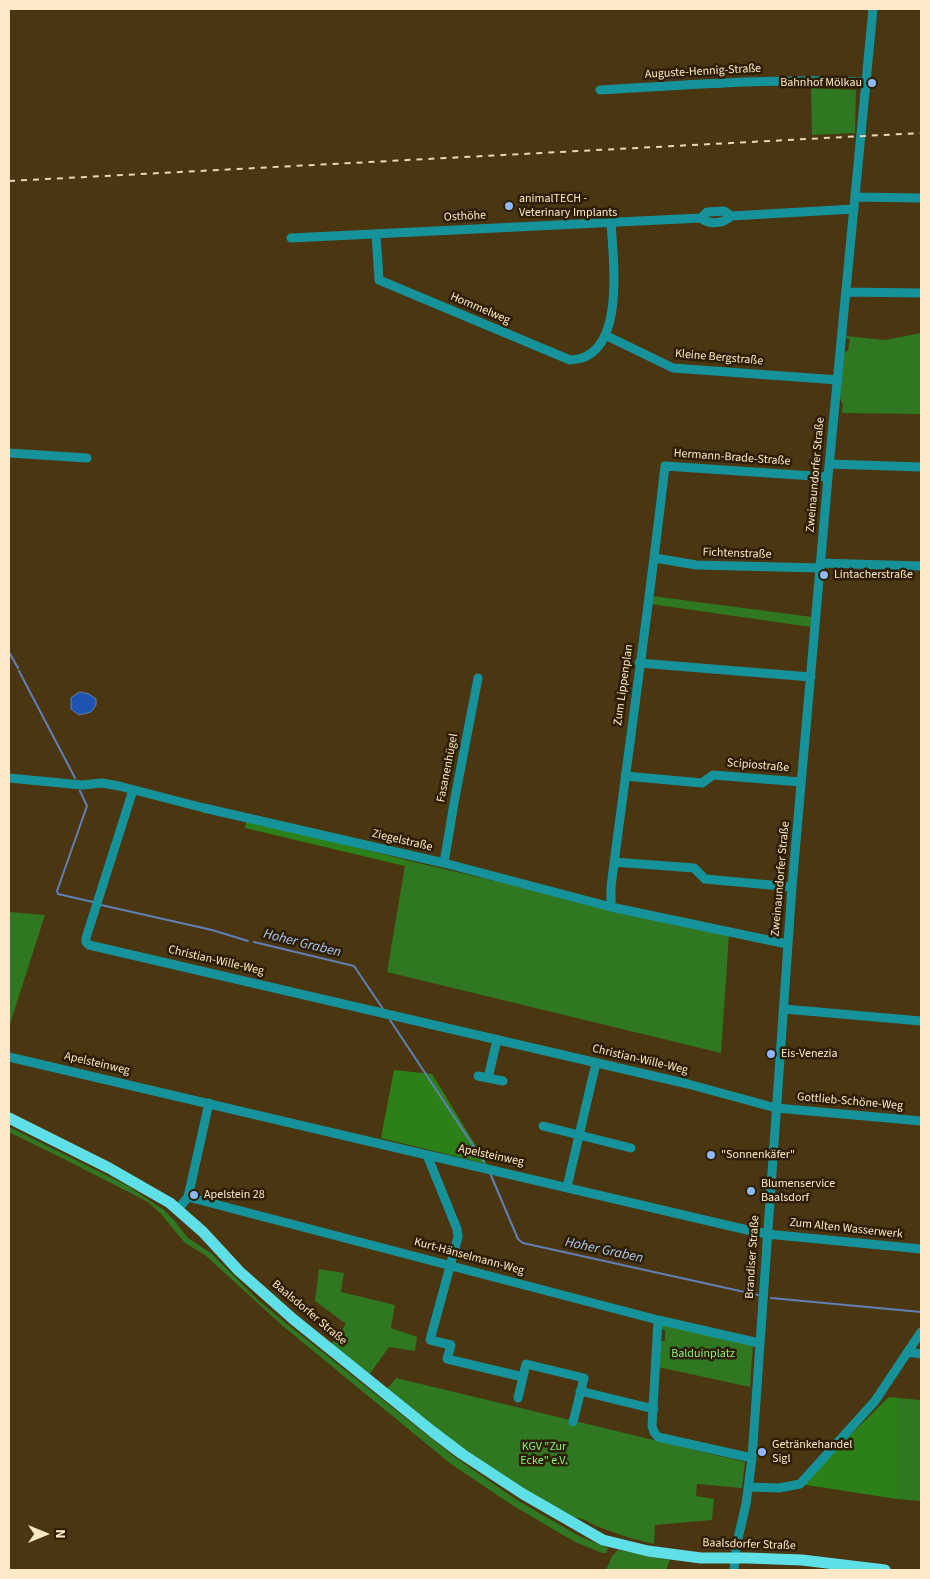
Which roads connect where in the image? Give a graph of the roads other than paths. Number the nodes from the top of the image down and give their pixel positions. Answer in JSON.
{"nodes":[{"id":1,"x":873,"y":9,"type":"edge"},
{"id":2,"x":867,"y":82,"type":"junction"},
{"id":3,"x":600,"y":90,"type":"dead end"},
{"id":4,"x":855,"y":197,"type":"junction"},
{"id":5,"x":921,"y":198,"type":"edge"},
{"id":6,"x":854,"y":209,"type":"junction"},
{"id":7,"x":612,"y":222,"type":"junction"},
{"id":8,"x":376,"y":234,"type":"junction"},
{"id":9,"x":291,"y":238,"type":"dead end"},
{"id":10,"x":846,"y":292,"type":"junction"},
{"id":11,"x":921,"y":293,"type":"edge"},
{"id":12,"x":605,"y":335,"type":"junction"},
{"id":13,"x":838,"y":380,"type":"junction"},
{"id":14,"x":9,"y":453,"type":"edge"},
{"id":15,"x":87,"y":458,"type":"dead end"},
{"id":16,"x":830,"y":464,"type":"junction"},
{"id":17,"x":665,"y":466,"type":"joint"},
{"id":18,"x":921,"y":467,"type":"edge"},
{"id":19,"x":828,"y":478,"type":"junction"},
{"id":20,"x":655,"y":558,"type":"junction"},
{"id":21,"x":820,"y":566,"type":"junction"},
{"id":22,"x":921,"y":566,"type":"edge"},
{"id":23,"x":639,"y":663,"type":"junction"},
{"id":24,"x":811,"y":677,"type":"junction"},
{"id":25,"x":478,"y":678,"type":"dead end"},
{"id":26,"x":625,"y":776,"type":"junction"},
{"id":27,"x":9,"y":778,"type":"edge"},
{"id":28,"x":802,"y":782,"type":"junction"},
{"id":29,"x":133,"y":790,"type":"junction"},
{"id":30,"x":614,"y":862,"type":"junction"},
{"id":31,"x":444,"y":863,"type":"junction"},
{"id":32,"x":792,"y":887,"type":"junction"},
{"id":33,"x":611,"y":907,"type":"junction"},
{"id":34,"x":788,"y":944,"type":"junction"},
{"id":35,"x":784,"y":1009,"type":"junction"},
{"id":36,"x":921,"y":1021,"type":"edge"},
{"id":37,"x":496,"y":1040,"type":"junction"},
{"id":38,"x":9,"y":1057,"type":"edge"},
{"id":39,"x":596,"y":1063,"type":"junction"},
{"id":40,"x":478,"y":1076,"type":"dead end"},
{"id":41,"x":488,"y":1078,"type":"junction"},
{"id":42,"x":503,"y":1081,"type":"dead end"},
{"id":43,"x":209,"y":1102,"type":"junction"},
{"id":44,"x":776,"y":1108,"type":"junction"},
{"id":45,"x":9,"y":1118,"type":"edge"},
{"id":46,"x":921,"y":1121,"type":"edge"},
{"id":47,"x":543,"y":1126,"type":"dead end"},
{"id":48,"x":580,"y":1135,"type":"junction"},
{"id":49,"x":631,"y":1148,"type":"dead end"},
{"id":50,"x":427,"y":1155,"type":"junction"},
{"id":51,"x":567,"y":1188,"type":"junction"},
{"id":52,"x":188,"y":1197,"type":"junction"},
{"id":53,"x":178,"y":1209,"type":"junction"},
{"id":54,"x":767,"y":1234,"type":"junction"},
{"id":55,"x":921,"y":1249,"type":"edge"},
{"id":56,"x":450,"y":1265,"type":"junction"},
{"id":57,"x":658,"y":1320,"type":"junction"},
{"id":58,"x":921,"y":1332,"type":"edge"},
{"id":59,"x":759,"y":1343,"type":"junction"},
{"id":60,"x":909,"y":1352,"type":"junction"},
{"id":61,"x":921,"y":1354,"type":"edge"},
{"id":62,"x":523,"y":1377,"type":"junction"},
{"id":63,"x":580,"y":1391,"type":"junction"},
{"id":64,"x":518,"y":1398,"type":"dead end"},
{"id":65,"x":654,"y":1408,"type":"junction"},
{"id":66,"x":573,"y":1422,"type":"dead end"},
{"id":67,"x":752,"y":1458,"type":"junction"},
{"id":68,"x":749,"y":1487,"type":"junction"},
{"id":69,"x":735,"y":1558,"type":"junction"},
{"id":70,"x":734,"y":1570,"type":"edge"},
{"id":71,"x":885,"y":1570,"type":"edge"}],
"edges":[{"from":1,"to":2,"type":"street","name":"Zweinaundorfer Straße"},
{"from":2,"to":3,"type":"street","name":"Auguste-Hennig-Straße"},
{"from":2,"to":4,"type":"street","name":"Zweinaundorfer Straße"},
{"from":4,"to":5,"type":"street"},
{"from":4,"to":6,"type":"street","name":"Zweinaundorfer Straße"},
{"from":6,"to":7,"type":"street","name":"Osthöhe"},
{"from":6,"to":10,"type":"street","name":"Zweinaundorfer Straße"},
{"from":7,"to":8,"type":"street","name":"Osthöhe"},
{"from":7,"to":12,"type":"street"},
{"from":8,"to":9,"type":"street","name":"Osthöhe"},
{"from":8,"to":12,"type":"street","name":"Hommelweg"},
{"from":10,"to":11,"type":"street"},
{"from":10,"to":13,"type":"street","name":"Zweinaundorfer Straße"},
{"from":12,"to":13,"type":"street","name":"Kleine Bergstraße"},
{"from":13,"to":16,"type":"street","name":"Zweinaundorfer Straße"},
{"from":14,"to":15,"type":"street"},
{"from":16,"to":18,"type":"street"},
{"from":16,"to":19,"type":"street","name":"Zweinaundorfer Straße"},
{"from":17,"to":19,"type":"street","name":"Hermann-Brade-Straße"},
{"from":17,"to":20,"type":"street","name":"Zum Lippenplan"},
{"from":19,"to":21,"type":"street","name":"Zweinaundorfer Straße"},
{"from":20,"to":21,"type":"street","name":"Fichtenstraße"},
{"from":20,"to":23,"type":"street","name":"Zum Lippenplan"},
{"from":21,"to":22,"type":"street","name":"Fichtenstraße"},
{"from":21,"to":24,"type":"street","name":"Zweinaundorfer Straße"},
{"from":23,"to":24,"type":"street"},
{"from":23,"to":26,"type":"street","name":"Zum Lippenplan"},
{"from":24,"to":28,"type":"street","name":"Zweinaundorfer Straße"},
{"from":25,"to":31,"type":"street","name":"Fasanenhügel"},
{"from":26,"to":28,"type":"street","name":"Scipiostraße"},
{"from":26,"to":30,"type":"street","name":"Zum Lippenplan"},
{"from":27,"to":29,"type":"street","name":"Ziegelstraße"},
{"from":28,"to":32,"type":"street","name":"Zweinaundorfer Straße"},
{"from":29,"to":31,"type":"street","name":"Ziegelstraße"},
{"from":29,"to":37,"type":"street","name":"Christian-Wille-Weg"},
{"from":30,"to":32,"type":"street"},
{"from":30,"to":33,"type":"street","name":"Zum Lippenplan"},
{"from":31,"to":33,"type":"street","name":"Ziegelstraße"},
{"from":32,"to":34,"type":"street","name":"Zweinaundorfer Straße"},
{"from":33,"to":34,"type":"street","name":"Ziegelstraße"},
{"from":34,"to":35,"type":"street","name":"Brandiser Straße"},
{"from":35,"to":36,"type":"street"},
{"from":35,"to":44,"type":"street","name":"Brandiser Straße"},
{"from":37,"to":39,"type":"street","name":"Christian-Wille-Weg"},
{"from":37,"to":41,"type":"street"},
{"from":38,"to":43,"type":"street","name":"Apelsteinweg"},
{"from":39,"to":44,"type":"street","name":"Christian-Wille-Weg"},
{"from":39,"to":48,"type":"street"},
{"from":40,"to":41,"type":"street"},
{"from":41,"to":42,"type":"street"},
{"from":43,"to":50,"type":"street","name":"Apelsteinweg"},
{"from":43,"to":52,"type":"street"},
{"from":44,"to":46,"type":"street","name":"Gottlieb-Schöne-Weg"},
{"from":44,"to":54,"type":"street","name":"Brandiser Straße"},
{"from":45,"to":53,"type":"main road","name":"Baalsdorfer Straße"},
{"from":47,"to":48,"type":"street"},
{"from":48,"to":49,"type":"street"},
{"from":48,"to":51,"type":"street"},
{"from":50,"to":51,"type":"street","name":"Apelsteinweg"},
{"from":50,"to":56,"type":"street"},
{"from":51,"to":54,"type":"street","name":"Apelsteinweg"},
{"from":52,"to":53,"type":"street"},
{"from":52,"to":56,"type":"street","name":"Kurt-Hänselmann-Weg"},
{"from":53,"to":69,"type":"main road","name":"Baalsdorfer Straße"},
{"from":54,"to":55,"type":"street","name":"Zum Alten Wasserwerk"},
{"from":54,"to":59,"type":"street","name":"Brandiser Straße"},
{"from":56,"to":57,"type":"street","name":"Kurt-Hänselmann-Weg"},
{"from":56,"to":62,"type":"street"},
{"from":57,"to":59,"type":"street","name":"Kurt-Hänselmann-Weg"},
{"from":57,"to":65,"type":"street"},
{"from":58,"to":60,"type":"street"},
{"from":59,"to":67,"type":"street","name":"Brandiser Straße"},
{"from":60,"to":61,"type":"street"},
{"from":60,"to":68,"type":"street"},
{"from":62,"to":63,"type":"street"},
{"from":62,"to":64,"type":"street"},
{"from":63,"to":65,"type":"street"},
{"from":63,"to":66,"type":"street"},
{"from":65,"to":67,"type":"street"},
{"from":67,"to":68,"type":"street","name":"Brandiser Straße"},
{"from":68,"to":69,"type":"street","name":"Brandiser Straße"},
{"from":69,"to":70,"type":"street","name":"Brandiser Straße"},
{"from":69,"to":71,"type":"main road","name":"Baalsdorfer Straße"}]}
